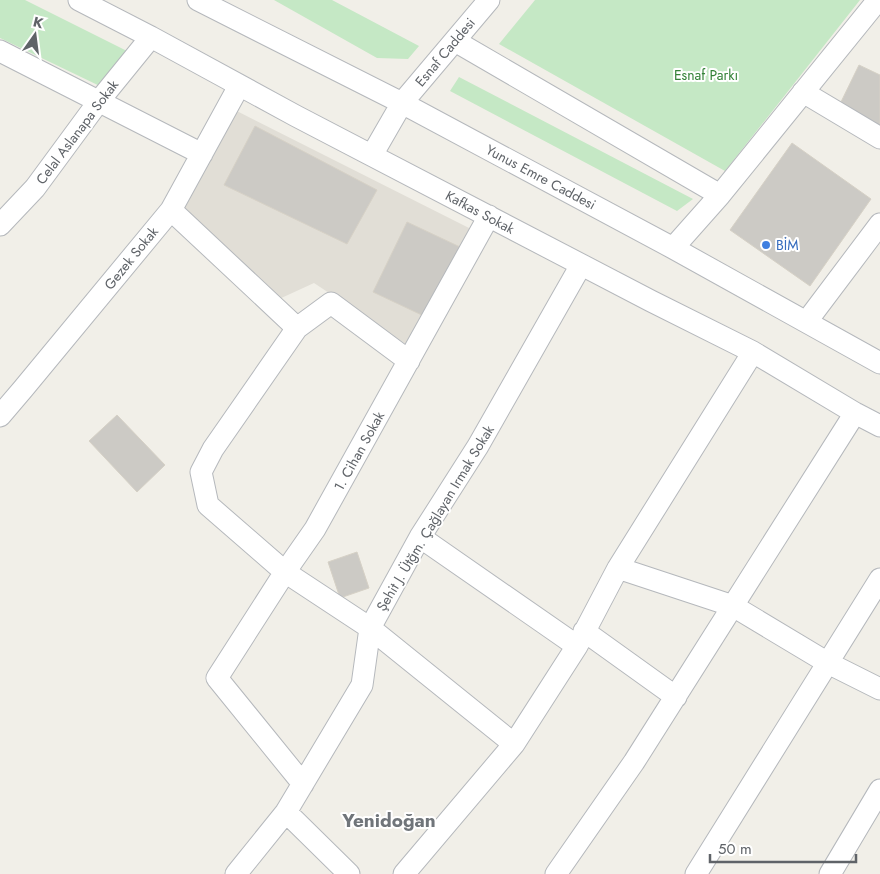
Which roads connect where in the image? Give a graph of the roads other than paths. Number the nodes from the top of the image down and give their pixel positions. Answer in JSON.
{"nodes":[{"id":1,"x":79,"y":0,"type":"edge"},
{"id":2,"x":198,"y":0,"type":"edge"},
{"id":3,"x":489,"y":0,"type":"edge"},
{"id":4,"x":878,"y":0,"type":"edge"},
{"id":5,"x":151,"y":37,"type":"junction"},
{"id":6,"x":455,"y":41,"type":"junction"},
{"id":7,"x":4,"y":59,"type":"edge"},
{"id":8,"x":239,"y":86,"type":"junction"},
{"id":9,"x":803,"y":92,"type":"junction"},
{"id":10,"x":99,"y":101,"type":"junction"},
{"id":11,"x":402,"y":103,"type":"junction"},
{"id":12,"x":880,"y":138,"type":"edge"},
{"id":13,"x":202,"y":154,"type":"junction"},
{"id":14,"x":372,"y":155,"type":"junction"},
{"id":15,"x":720,"y":195,"type":"junction"},
{"id":16,"x":171,"y":210,"type":"junction"},
{"id":17,"x":489,"y":216,"type":"junction"},
{"id":18,"x":880,"y":224,"type":"edge"},
{"id":19,"x":0,"y":225,"type":"edge"},
{"id":20,"x":673,"y":248,"type":"junction"},
{"id":21,"x":581,"y":265,"type":"junction"},
{"id":22,"x":807,"y":322,"type":"junction"},
{"id":23,"x":297,"y":328,"type":"junction"},
{"id":24,"x":753,"y":352,"type":"junction"},
{"id":25,"x":409,"y":361,"type":"junction"},
{"id":26,"x":880,"y":363,"type":"edge"},
{"id":27,"x":856,"y":413,"type":"junction"},
{"id":28,"x":0,"y":416,"type":"edge"},
{"id":29,"x":880,"y":426,"type":"edge"},
{"id":30,"x":420,"y":537,"type":"junction"},
{"id":31,"x":618,"y":568,"type":"junction"},
{"id":32,"x":285,"y":572,"type":"junction"},
{"id":33,"x":880,"y":579,"type":"edge"},
{"id":34,"x":733,"y":606,"type":"junction"},
{"id":35,"x":370,"y":628,"type":"junction"},
{"id":36,"x":580,"y":638,"type":"junction"},
{"id":37,"x":828,"y":663,"type":"junction"},
{"id":38,"x":880,"y":690,"type":"edge"},
{"id":39,"x":676,"y":697,"type":"junction"},
{"id":40,"x":514,"y":744,"type":"junction"},
{"id":41,"x":303,"y":784,"type":"junction"},
{"id":42,"x":880,"y":790,"type":"edge"},
{"id":43,"x":286,"y":812,"type":"junction"},
{"id":44,"x":236,"y":874,"type":"edge"},
{"id":45,"x":349,"y":874,"type":"edge"},
{"id":46,"x":404,"y":874,"type":"edge"},
{"id":47,"x":556,"y":874,"type":"edge"},
{"id":48,"x":696,"y":874,"type":"edge"},
{"id":49,"x":830,"y":874,"type":"edge"}],
"edges":[{"from":1,"to":5,"type":"street","name":"Kafkas Sokak"},
{"from":2,"to":11,"type":"street","name":"Yunus Emre Caddesi"},
{"from":3,"to":6,"type":"street","name":"Esnaf Caddesi"},
{"from":4,"to":9,"type":"street"},
{"from":5,"to":8,"type":"street","name":"Kafkas Sokak"},
{"from":5,"to":10,"type":"street","name":"Celal Aslanapa Sokak"},
{"from":6,"to":11,"type":"street","name":"Esnaf Caddesi"},
{"from":6,"to":15,"type":"street"},
{"from":7,"to":10,"type":"street"},
{"from":8,"to":13,"type":"street","name":"Gezek Sokak"},
{"from":8,"to":14,"type":"street","name":"Kafkas Sokak"},
{"from":9,"to":12,"type":"street"},
{"from":9,"to":15,"type":"street"},
{"from":10,"to":13,"type":"street"},
{"from":10,"to":19,"type":"street","name":"Celal Aslanapa Sokak"},
{"from":11,"to":14,"type":"street","name":"Esnaf Caddesi"},
{"from":11,"to":20,"type":"street","name":"Yunus Emre Caddesi"},
{"from":13,"to":16,"type":"street","name":"Gezek Sokak"},
{"from":14,"to":17,"type":"street","name":"Kafkas Sokak"},
{"from":15,"to":20,"type":"street"},
{"from":16,"to":23,"type":"street"},
{"from":16,"to":28,"type":"street","name":"Gezek Sokak"},
{"from":17,"to":21,"type":"street","name":"Kafkas Sokak"},
{"from":17,"to":25,"type":"street","name":"1. Cihan Sokak"},
{"from":18,"to":22,"type":"street"},
{"from":20,"to":22,"type":"street","name":"Yunus Emre Caddesi"},
{"from":21,"to":24,"type":"street","name":"Kafkas Sokak"},
{"from":21,"to":30,"type":"street","name":"Şehit J. Ütğm. Çağlayan Irmak Sokak"},
{"from":22,"to":26,"type":"street","name":"Yunus Emre Caddesi"},
{"from":23,"to":25,"type":"street"},
{"from":23,"to":32,"type":"street"},
{"from":24,"to":27,"type":"street","name":"Kafkas Sokak"},
{"from":24,"to":31,"type":"street"},
{"from":25,"to":32,"type":"street","name":"1. Cihan Sokak"},
{"from":27,"to":29,"type":"street","name":"Kafkas Sokak"},
{"from":27,"to":34,"type":"street"},
{"from":30,"to":35,"type":"street","name":"Şehit J. Ütğm. Çağlayan Irmak Sokak"},
{"from":30,"to":36,"type":"street"},
{"from":31,"to":34,"type":"street"},
{"from":31,"to":36,"type":"street"},
{"from":32,"to":35,"type":"street"},
{"from":32,"to":41,"type":"street","name":"1. Cihan Sokak"},
{"from":33,"to":37,"type":"street"},
{"from":34,"to":37,"type":"street"},
{"from":34,"to":39,"type":"street"},
{"from":35,"to":40,"type":"street"},
{"from":35,"to":41,"type":"street","name":"Şehit J. Ütğm. Çağlayan Irmak Sokak"},
{"from":36,"to":39,"type":"street"},
{"from":36,"to":40,"type":"street"},
{"from":37,"to":38,"type":"street"},
{"from":37,"to":48,"type":"street"},
{"from":39,"to":47,"type":"street"},
{"from":40,"to":46,"type":"street"},
{"from":41,"to":43,"type":"street","name":"Şehit J. Ütğm. Çağlayan Irmak Sokak"},
{"from":42,"to":49,"type":"street"},
{"from":43,"to":44,"type":"street","name":"Şehit J. Ütğm. Çağlayan Irmak Sokak"},
{"from":43,"to":45,"type":"street"}]}
